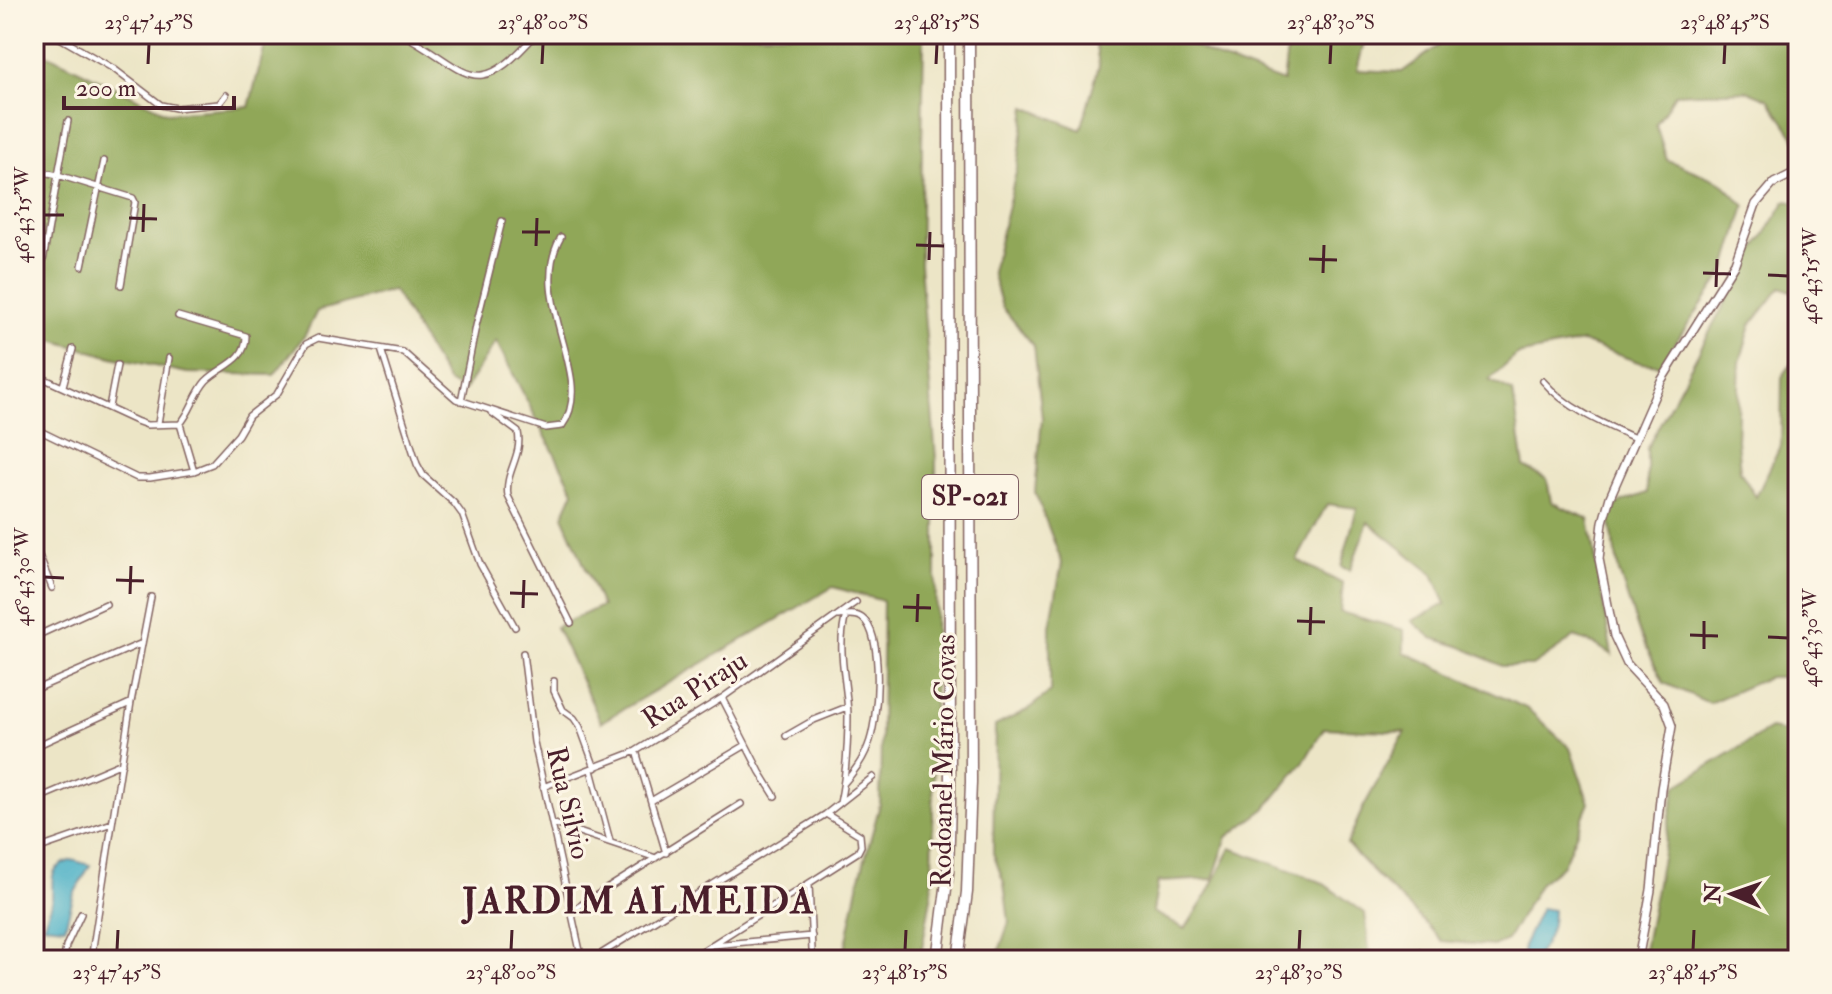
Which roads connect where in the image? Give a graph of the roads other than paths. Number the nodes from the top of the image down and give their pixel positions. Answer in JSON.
{"nodes":[{"id":1,"x":53,"y":34,"type":"edge"},
{"id":2,"x":402,"y":34,"type":"edge"},
{"id":3,"x":536,"y":34,"type":"edge"},
{"id":4,"x":949,"y":34,"type":"edge"},
{"id":5,"x":969,"y":34,"type":"edge"},
{"id":6,"x":1183,"y":34,"type":"edge"},
{"id":7,"x":1194,"y":34,"type":"edge"},
{"id":8,"x":226,"y":95,"type":"dead end"},
{"id":9,"x":68,"y":121,"type":"dead end"},
{"id":10,"x":104,"y":161,"type":"dead end"},
{"id":11,"x":34,"y":170,"type":"edge"},
{"id":12,"x":1798,"y":171,"type":"edge"},
{"id":13,"x":58,"y":175,"type":"junction"},
{"id":14,"x":97,"y":188,"type":"junction"},
{"id":15,"x":502,"y":221,"type":"dead end"},
{"id":16,"x":561,"y":237,"type":"dead end"},
{"id":17,"x":82,"y":266,"type":"dead end"},
{"id":18,"x":34,"y":278,"type":"edge"},
{"id":19,"x":121,"y":285,"type":"dead end"},
{"id":20,"x":178,"y":316,"type":"dead end"},
{"id":21,"x":73,"y":349,"type":"dead end"},
{"id":22,"x":381,"y":349,"type":"junction"},
{"id":23,"x":169,"y":358,"type":"dead end"},
{"id":24,"x":117,"y":365,"type":"dead end"},
{"id":25,"x":34,"y":374,"type":"edge"},
{"id":26,"x":1543,"y":381,"type":"dead end"},
{"id":27,"x":63,"y":386,"type":"junction"},
{"id":28,"x":461,"y":401,"type":"junction"},
{"id":29,"x":109,"y":407,"type":"junction"},
{"id":30,"x":489,"y":410,"type":"junction"},
{"id":31,"x":158,"y":423,"type":"junction"},
{"id":32,"x":180,"y":424,"type":"junction"},
{"id":33,"x":34,"y":428,"type":"edge"},
{"id":34,"x":1636,"y":439,"type":"junction"},
{"id":35,"x":194,"y":471,"type":"junction"},
{"id":36,"x":34,"y":543,"type":"edge"},
{"id":37,"x":52,"y":588,"type":"dead end"},
{"id":38,"x":151,"y":597,"type":"dead end"},
{"id":39,"x":856,"y":602,"type":"dead end"},
{"id":40,"x":106,"y":604,"type":"dead end"},
{"id":41,"x":846,"y":615,"type":"junction"},
{"id":42,"x":837,"y":616,"type":"junction"},
{"id":43,"x":571,"y":623,"type":"dead end"},
{"id":44,"x":515,"y":627,"type":"dead end"},
{"id":45,"x":34,"y":637,"type":"edge"},
{"id":46,"x":141,"y":643,"type":"junction"},
{"id":47,"x":523,"y":653,"type":"dead end"},
{"id":48,"x":554,"y":681,"type":"dead end"},
{"id":49,"x":34,"y":690,"type":"edge"},
{"id":50,"x":722,"y":698,"type":"junction"},
{"id":51,"x":131,"y":702,"type":"junction"},
{"id":52,"x":847,"y":707,"type":"junction"},
{"id":53,"x":786,"y":736,"type":"dead end"},
{"id":54,"x":746,"y":745,"type":"junction"},
{"id":55,"x":34,"y":747,"type":"edge"},
{"id":56,"x":636,"y":751,"type":"junction"},
{"id":57,"x":123,"y":762,"type":"junction"},
{"id":58,"x":593,"y":769,"type":"junction"},
{"id":59,"x":873,"y":777,"type":"dead end"},
{"id":60,"x":844,"y":783,"type":"junction"},
{"id":61,"x":543,"y":787,"type":"junction"},
{"id":62,"x":775,"y":796,"type":"dead end"},
{"id":63,"x":34,"y":800,"type":"edge"},
{"id":64,"x":651,"y":801,"type":"junction"},
{"id":65,"x":741,"y":804,"type":"dead end"},
{"id":66,"x":840,"y":804,"type":"junction"},
{"id":67,"x":826,"y":814,"type":"junction"},
{"id":68,"x":113,"y":823,"type":"junction"},
{"id":69,"x":551,"y":823,"type":"junction"},
{"id":70,"x":610,"y":841,"type":"junction"},
{"id":71,"x":34,"y":850,"type":"edge"},
{"id":72,"x":666,"y":853,"type":"junction"},
{"id":73,"x":657,"y":858,"type":"junction"},
{"id":74,"x":809,"y":884,"type":"junction"},
{"id":75,"x":573,"y":910,"type":"junction"},
{"id":76,"x":81,"y":914,"type":"dead end"},
{"id":77,"x":812,"y":936,"type":"junction"},
{"id":78,"x":713,"y":945,"type":"junction"},
{"id":79,"x":812,"y":950,"type":"dead end"},
{"id":80,"x":1418,"y":952,"type":"dead end"},
{"id":81,"x":692,"y":959,"type":"edge"},
{"id":82,"x":64,"y":960,"type":"edge"},
{"id":83,"x":91,"y":960,"type":"edge"},
{"id":84,"x":582,"y":960,"type":"edge"},
{"id":85,"x":591,"y":960,"type":"edge"},
{"id":86,"x":937,"y":960,"type":"edge"},
{"id":87,"x":958,"y":960,"type":"edge"},
{"id":88,"x":1428,"y":960,"type":"edge"},
{"id":89,"x":1638,"y":960,"type":"edge"}],
"edges":[{"from":1,"to":8,"type":"street"},
{"from":2,"to":3,"type":"street"},
{"from":4,"to":86,"type":"highway","name":"Rodoanel Mário Covas","number":"SP-021"},
{"from":5,"to":87,"type":"highway","name":"Rodoanel Mário Covas","number":"SP-021"},
{"from":6,"to":7,"type":"street"},
{"from":9,"to":13,"type":"street"},
{"from":10,"to":14,"type":"street"},
{"from":11,"to":13,"type":"street"},
{"from":12,"to":34,"type":"street"},
{"from":13,"to":14,"type":"street"},
{"from":13,"to":18,"type":"street"},
{"from":14,"to":17,"type":"street"},
{"from":14,"to":19,"type":"street"},
{"from":15,"to":28,"type":"street"},
{"from":16,"to":30,"type":"street"},
{"from":20,"to":32,"type":"street"},
{"from":21,"to":27,"type":"street"},
{"from":22,"to":28,"type":"street"},
{"from":22,"to":35,"type":"street"},
{"from":22,"to":44,"type":"street"},
{"from":23,"to":31,"type":"street"},
{"from":24,"to":29,"type":"street"},
{"from":25,"to":27,"type":"street"},
{"from":26,"to":34,"type":"street"},
{"from":27,"to":29,"type":"street"},
{"from":28,"to":30,"type":"street"},
{"from":29,"to":31,"type":"street"},
{"from":30,"to":43,"type":"street"},
{"from":31,"to":32,"type":"street"},
{"from":32,"to":35,"type":"street"},
{"from":33,"to":35,"type":"street"},
{"from":34,"to":89,"type":"street"},
{"from":36,"to":37,"type":"street"},
{"from":38,"to":46,"type":"street"},
{"from":39,"to":42,"type":"street","name":"Rua Piraju"},
{"from":40,"to":45,"type":"street"},
{"from":41,"to":42,"type":"street"},
{"from":41,"to":52,"type":"street"},
{"from":41,"to":60,"type":"street"},
{"from":42,"to":50,"type":"street","name":"Rua Piraju"},
{"from":46,"to":49,"type":"street"},
{"from":46,"to":51,"type":"street"},
{"from":47,"to":61,"type":"street","name":"Rua Silvio"},
{"from":48,"to":58,"type":"street"},
{"from":50,"to":54,"type":"street"},
{"from":50,"to":56,"type":"street","name":"Rua Piraju"},
{"from":51,"to":55,"type":"street"},
{"from":51,"to":57,"type":"street"},
{"from":52,"to":53,"type":"street"},
{"from":52,"to":60,"type":"street"},
{"from":54,"to":62,"type":"street"},
{"from":54,"to":64,"type":"street"},
{"from":56,"to":58,"type":"street","name":"Rua Piraju"},
{"from":56,"to":64,"type":"street"},
{"from":57,"to":63,"type":"street"},
{"from":57,"to":68,"type":"street"},
{"from":58,"to":61,"type":"street","name":"Rua Piraju"},
{"from":58,"to":70,"type":"street"},
{"from":59,"to":66,"type":"street"},
{"from":60,"to":66,"type":"street"},
{"from":61,"to":69,"type":"street","name":"Rua Silvio"},
{"from":64,"to":72,"type":"street"},
{"from":65,"to":72,"type":"street"},
{"from":66,"to":67,"type":"street"},
{"from":67,"to":74,"type":"street"},
{"from":67,"to":85,"type":"street"},
{"from":68,"to":71,"type":"street"},
{"from":68,"to":83,"type":"street"},
{"from":69,"to":70,"type":"street"},
{"from":69,"to":75,"type":"street","name":"Rua Silvio"},
{"from":70,"to":73,"type":"street"},
{"from":72,"to":73,"type":"street"},
{"from":73,"to":75,"type":"street"},
{"from":74,"to":77,"type":"street"},
{"from":74,"to":78,"type":"street"},
{"from":75,"to":84,"type":"street","name":"Rua Silvio"},
{"from":76,"to":82,"type":"street"},
{"from":77,"to":78,"type":"street"},
{"from":77,"to":79,"type":"street"},
{"from":78,"to":81,"type":"street"},
{"from":80,"to":88,"type":"street"}]}
